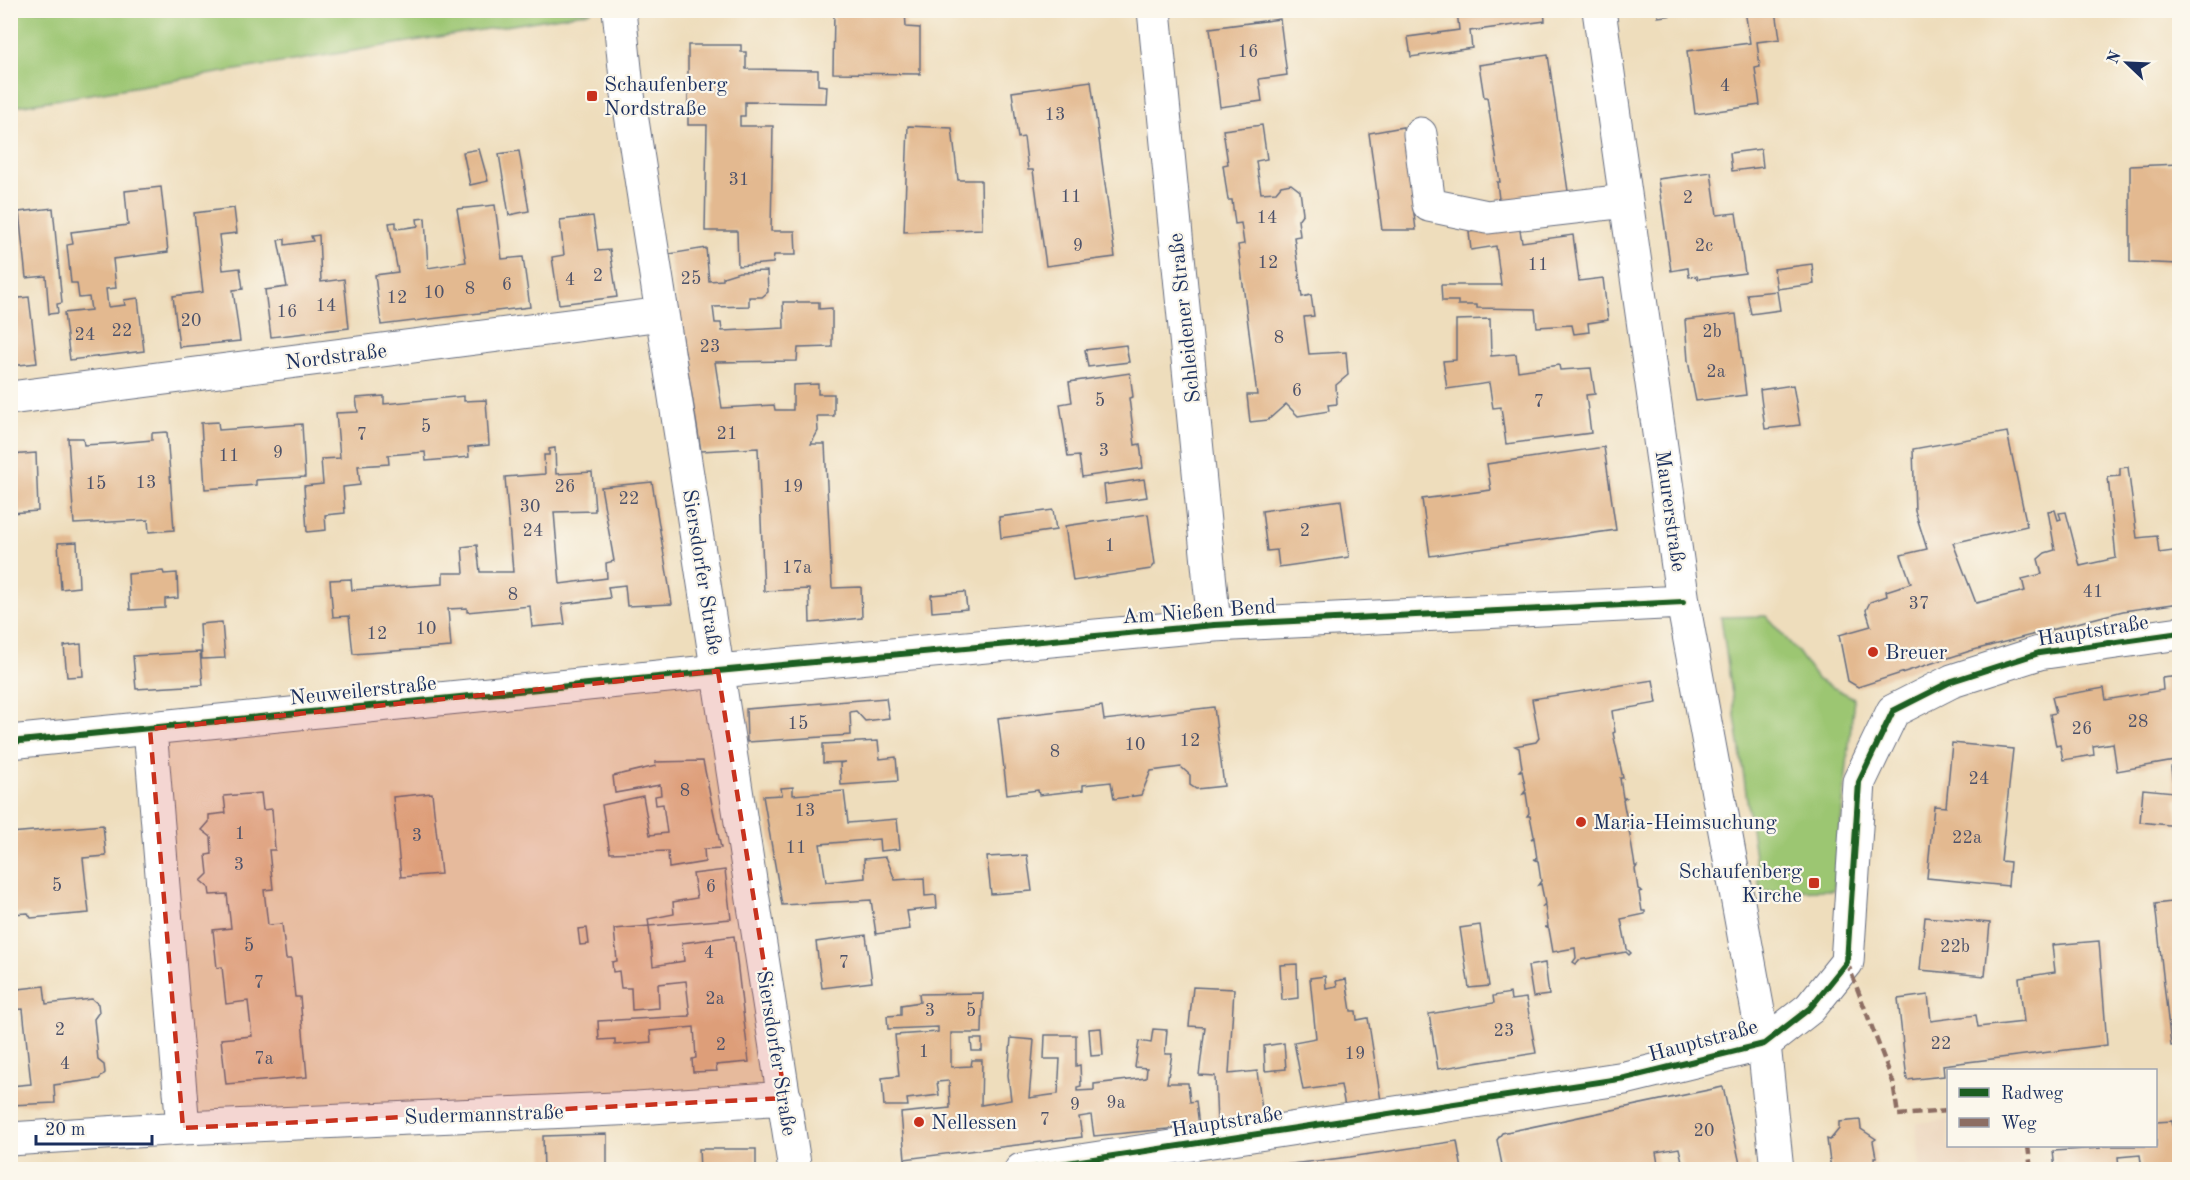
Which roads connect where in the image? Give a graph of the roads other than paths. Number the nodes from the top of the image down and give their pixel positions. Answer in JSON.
{"nodes":[{"id":1,"x":620,"y":10,"type":"edge"},
{"id":2,"x":1154,"y":10,"type":"edge"},
{"id":3,"x":1599,"y":10,"type":"edge"},
{"id":4,"x":1420,"y":134,"type":"dead end"},
{"id":5,"x":1626,"y":201,"type":"junction"},
{"id":6,"x":662,"y":314,"type":"junction"},
{"id":7,"x":10,"y":398,"type":"edge"},
{"id":8,"x":1683,"y":602,"type":"junction"},
{"id":9,"x":1214,"y":625,"type":"junction"},
{"id":10,"x":2180,"y":633,"type":"edge"},
{"id":11,"x":718,"y":671,"type":"junction"},
{"id":12,"x":150,"y":729,"type":"junction"},
{"id":13,"x":10,"y":742,"type":"edge"},
{"id":14,"x":1764,"y":1044,"type":"junction"},
{"id":15,"x":785,"y":1098,"type":"junction"},
{"id":16,"x":183,"y":1128,"type":"junction"},
{"id":17,"x":10,"y":1139,"type":"edge"},
{"id":18,"x":795,"y":1170,"type":"edge"},
{"id":19,"x":1021,"y":1170,"type":"edge"},
{"id":20,"x":1777,"y":1170,"type":"edge"}],
"edges":[{"from":1,"to":6,"type":"street","name":"Siersdorfer Straße"},
{"from":2,"to":9,"type":"street","name":"Schleidener Straße"},
{"from":3,"to":5,"type":"street","name":"Maurerstraße"},
{"from":4,"to":5,"type":"street"},
{"from":5,"to":8,"type":"street","name":"Maurerstraße"},
{"from":6,"to":7,"type":"street","name":"Nordstraße"},
{"from":6,"to":11,"type":"street","name":"Siersdorfer Straße"},
{"from":8,"to":9,"type":"street","name":"Am Nießen Bend"},
{"from":8,"to":14,"type":"street","name":"Maurerstraße"},
{"from":9,"to":11,"type":"street","name":"Am Nießen Bend"},
{"from":10,"to":14,"type":"street","name":"Hauptstraße"},
{"from":11,"to":12,"type":"street","name":"Neuweilerstraße"},
{"from":11,"to":15,"type":"street","name":"Siersdorfer Straße"},
{"from":12,"to":13,"type":"street","name":"Neuweilerstraße"},
{"from":12,"to":16,"type":"street"},
{"from":14,"to":19,"type":"street","name":"Hauptstraße"},
{"from":14,"to":20,"type":"street","name":"Maurerstraße"},
{"from":15,"to":16,"type":"street","name":"Sudermannstraße"},
{"from":15,"to":18,"type":"street","name":"Siersdorfer Straße"},
{"from":16,"to":17,"type":"street","name":"Sudermannstraße"}]}
